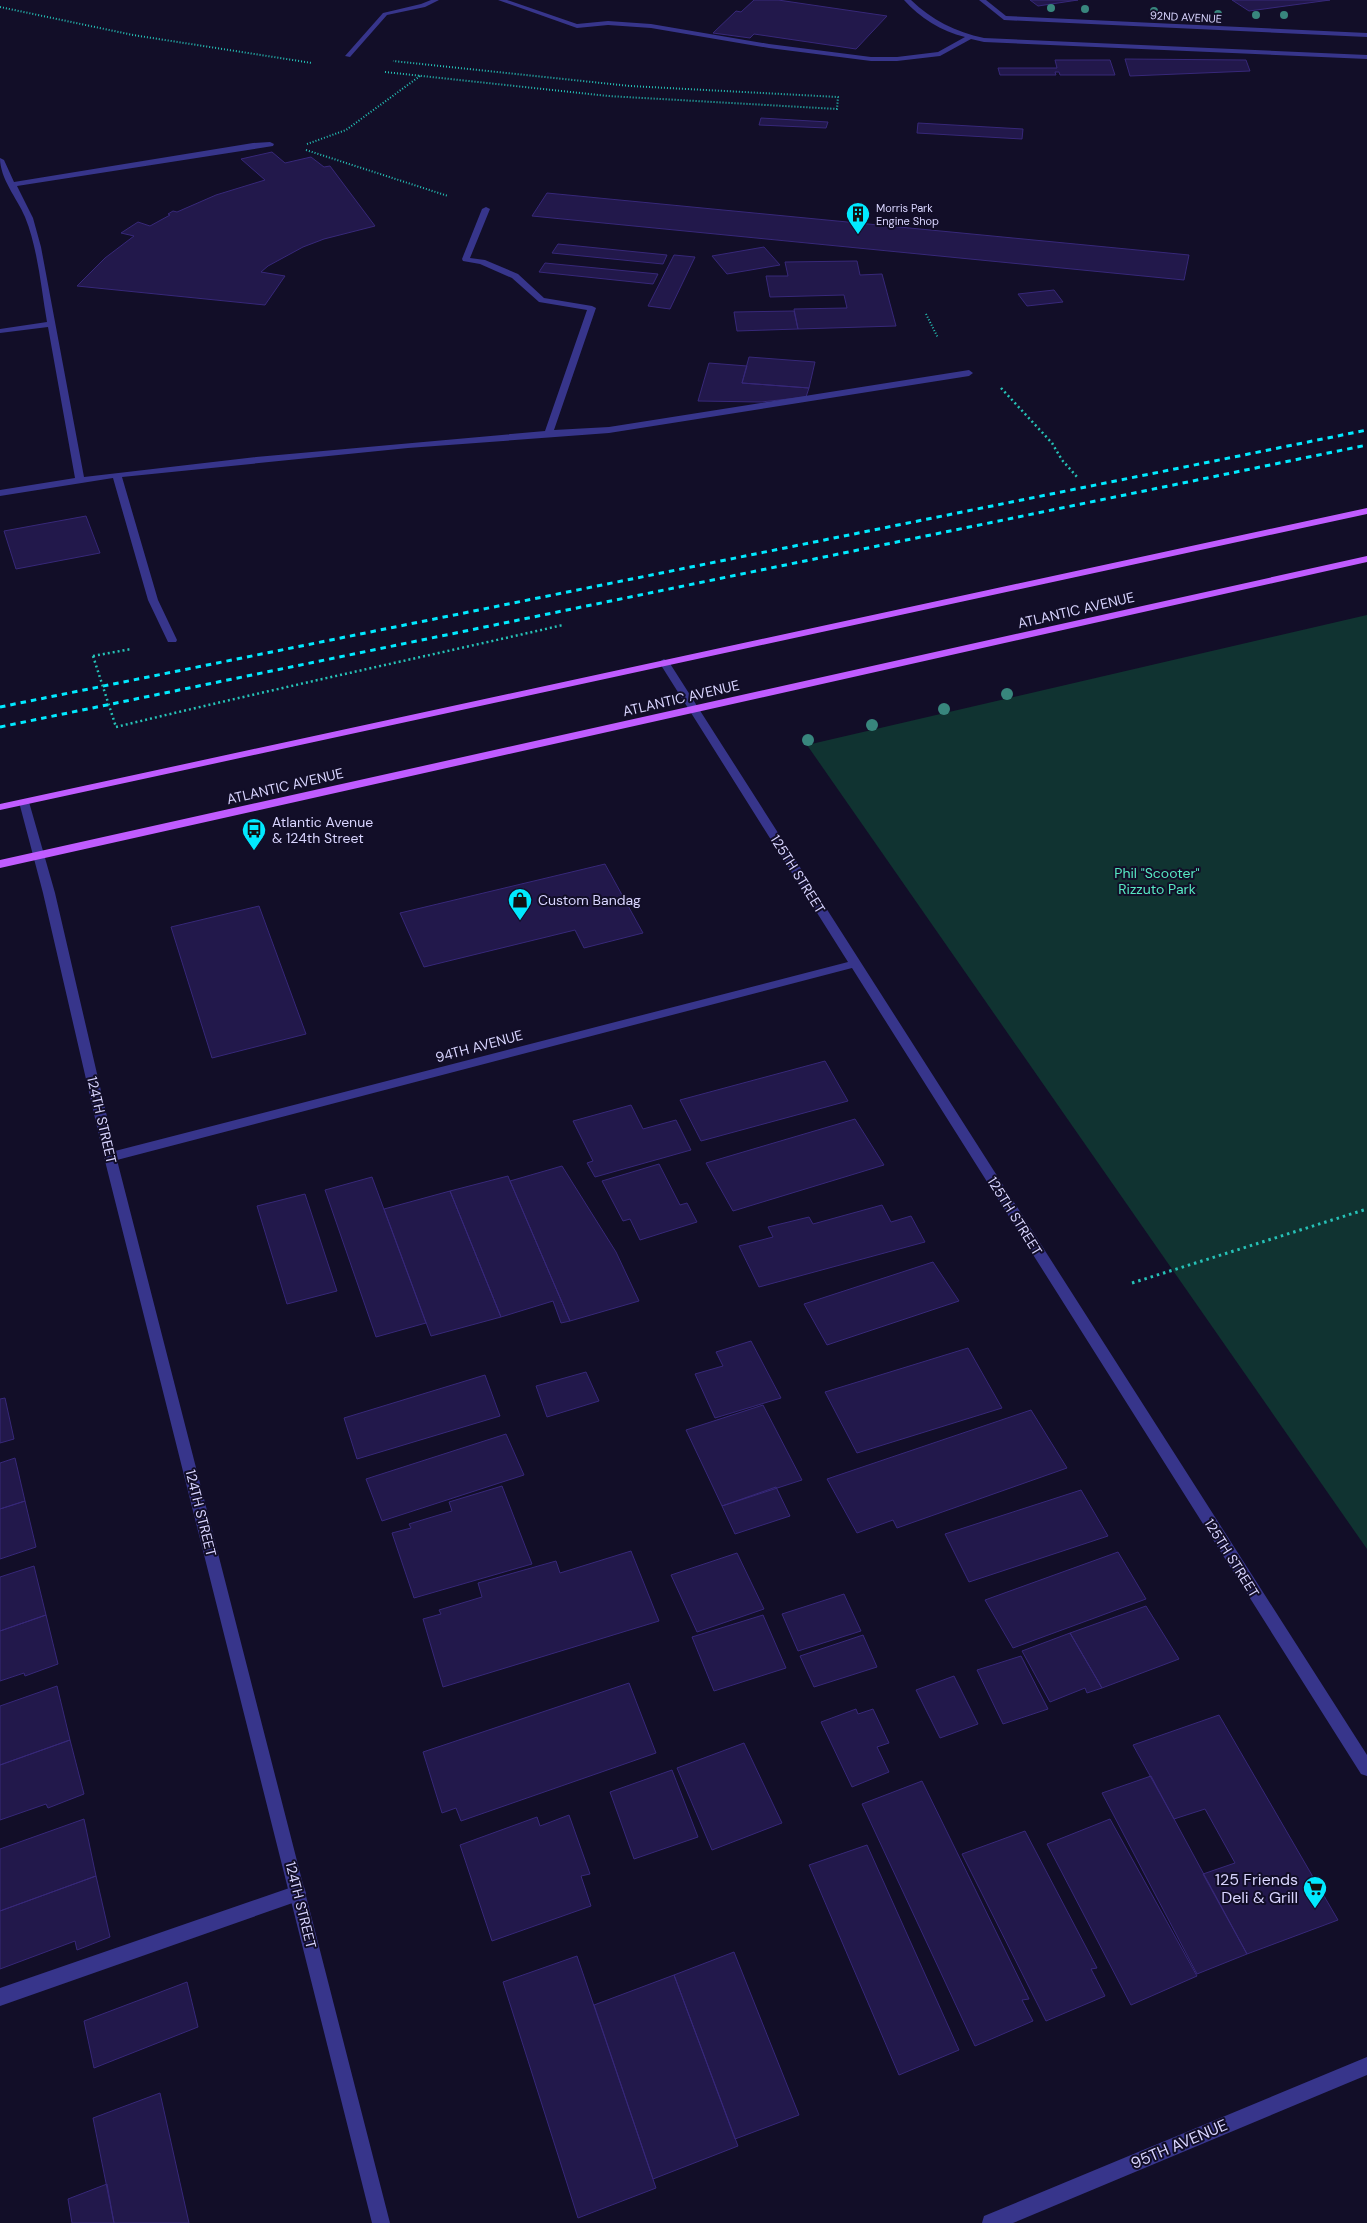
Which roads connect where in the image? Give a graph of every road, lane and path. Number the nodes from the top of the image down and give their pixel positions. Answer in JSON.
{"nodes":[{"id":1,"x":436,"y":0,"type":"edge"},
{"id":2,"x":501,"y":0,"type":"edge"},
{"id":3,"x":906,"y":0,"type":"edge"},
{"id":4,"x":982,"y":0,"type":"edge"},
{"id":5,"x":0,"y":7,"type":"edge"},
{"id":6,"x":1367,"y":35,"type":"edge"},
{"id":7,"x":970,"y":37,"type":"junction"},
{"id":8,"x":348,"y":56,"type":"joint"},
{"id":9,"x":1367,"y":57,"type":"edge"},
{"id":10,"x":314,"y":63,"type":"dead end"},
{"id":11,"x":384,"y":72,"type":"dead end"},
{"id":12,"x":420,"y":76,"type":"junction"},
{"id":13,"x":270,"y":144,"type":"joint"},
{"id":14,"x":300,"y":148,"type":"junction"},
{"id":15,"x":0,"y":160,"type":"edge"},
{"id":16,"x":13,"y":184,"type":"junction"},
{"id":17,"x":486,"y":209,"type":"joint"},
{"id":18,"x":50,"y":324,"type":"junction"},
{"id":19,"x":0,"y":331,"type":"edge"},
{"id":20,"x":969,"y":373,"type":"dead end"},
{"id":21,"x":549,"y":432,"type":"junction"},
{"id":22,"x":1062,"y":460,"type":"dead end"},
{"id":23,"x":116,"y":475,"type":"junction"},
{"id":24,"x":1077,"y":477,"type":"dead end"},
{"id":25,"x":80,"y":481,"type":"junction"},
{"id":26,"x":0,"y":493,"type":"edge"},
{"id":27,"x":1367,"y":511,"type":"edge"},
{"id":28,"x":1367,"y":559,"type":"edge"},
{"id":29,"x":563,"y":625,"type":"dead end"},
{"id":30,"x":172,"y":640,"type":"dead end"},
{"id":31,"x":93,"y":656,"type":"dead end"},
{"id":32,"x":664,"y":662,"type":"junction"},
{"id":33,"x":694,"y":709,"type":"junction"},
{"id":34,"x":24,"y":802,"type":"junction"},
{"id":35,"x":0,"y":807,"type":"edge"},
{"id":36,"x":38,"y":855,"type":"junction"},
{"id":37,"x":0,"y":864,"type":"edge"},
{"id":38,"x":854,"y":964,"type":"junction"},
{"id":39,"x":110,"y":1157,"type":"junction"},
{"id":40,"x":1367,"y":1209,"type":"edge"},
{"id":41,"x":1132,"y":1282,"type":"dead end"},
{"id":42,"x":1367,"y":1769,"type":"edge"},
{"id":43,"x":298,"y":1893,"type":"junction"},
{"id":44,"x":0,"y":1997,"type":"edge"},
{"id":45,"x":1367,"y":2066,"type":"edge"},
{"id":46,"x":382,"y":2223,"type":"edge"},
{"id":47,"x":991,"y":2223,"type":"edge"}],
"edges":[{"from":1,"to":8,"type":"street"},
{"from":2,"to":7,"type":"street"},
{"from":3,"to":7,"type":"street"},
{"from":4,"to":6,"type":"street","name":"92ND AVENUE"},
{"from":5,"to":10,"type":"path"},
{"from":7,"to":9,"type":"street"},
{"from":8,"to":12,"type":"path"},
{"from":11,"to":12,"type":"path"},
{"from":12,"to":14,"type":"path"},
{"from":13,"to":14,"type":"path"},
{"from":13,"to":16,"type":"street"},
{"from":14,"to":17,"type":"path"},
{"from":15,"to":16,"type":"street"},
{"from":16,"to":18,"type":"street"},
{"from":17,"to":21,"type":"street"},
{"from":18,"to":19,"type":"street"},
{"from":18,"to":25,"type":"street"},
{"from":20,"to":21,"type":"street"},
{"from":21,"to":23,"type":"street"},
{"from":22,"to":24,"type":"path"},
{"from":23,"to":25,"type":"street"},
{"from":23,"to":30,"type":"street"},
{"from":25,"to":26,"type":"street"},
{"from":27,"to":32,"type":"main road"},
{"from":28,"to":33,"type":"main road","name":"ATLANTIC AVENUE"},
{"from":29,"to":31,"type":"path","bridge":true},
{"from":32,"to":33,"type":"street","name":"125TH STREET"},
{"from":32,"to":34,"type":"main road"},
{"from":33,"to":36,"type":"main road","name":"ATLANTIC AVENUE"},
{"from":33,"to":38,"type":"street","name":"125TH STREET"},
{"from":34,"to":35,"type":"main road"},
{"from":34,"to":36,"type":"street","name":"124TH STREET"},
{"from":36,"to":37,"type":"main road","name":"ATLANTIC AVENUE"},
{"from":36,"to":39,"type":"street","name":"124TH STREET"},
{"from":38,"to":39,"type":"street","name":"94TH AVENUE"},
{"from":38,"to":42,"type":"street","name":"125TH STREET"},
{"from":39,"to":43,"type":"street","name":"124TH STREET"},
{"from":40,"to":41,"type":"path"},
{"from":43,"to":44,"type":"street"},
{"from":43,"to":46,"type":"street","name":"124TH STREET"},
{"from":45,"to":47,"type":"street","name":"95TH AVENUE"}]}
